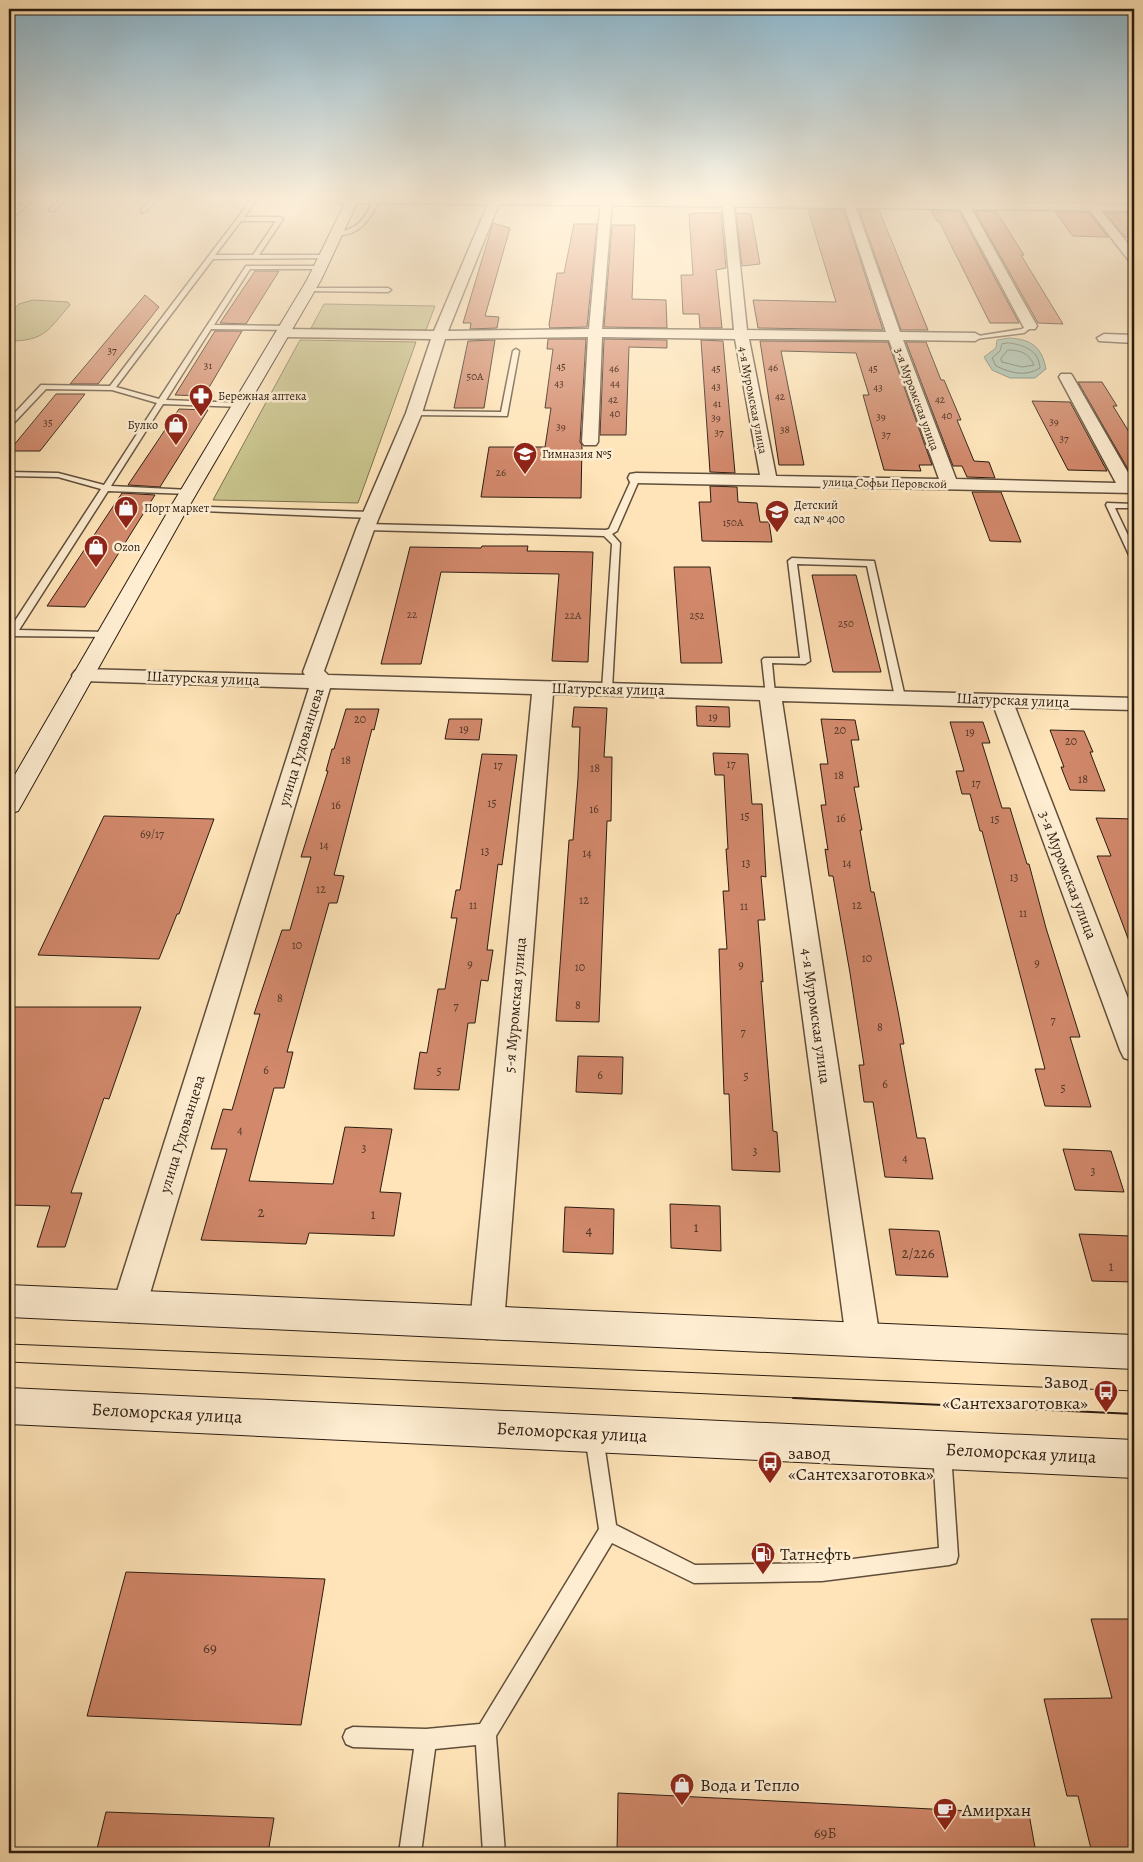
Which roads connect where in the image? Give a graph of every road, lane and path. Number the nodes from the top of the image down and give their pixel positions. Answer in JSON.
{"nodes":[{"id":1,"x":189,"y":286,"type":"edge"},
{"id":2,"x":235,"y":286,"type":"edge"},
{"id":3,"x":310,"y":286,"type":"edge"},
{"id":4,"x":459,"y":286,"type":"edge"},
{"id":5,"x":599,"y":286,"type":"edge"},
{"id":6,"x":736,"y":286,"type":"edge"},
{"id":7,"x":877,"y":286,"type":"edge"},
{"id":8,"x":1008,"y":286,"type":"edge"},
{"id":9,"x":308,"y":290,"type":"junction"},
{"id":10,"x":388,"y":290,"type":"dead end"},
{"id":11,"x":1030,"y":326,"type":"joint"},
{"id":12,"x":208,"y":327,"type":"junction"},
{"id":13,"x":284,"y":331,"type":"junction"},
{"id":14,"x":595,"y":333,"type":"junction"},
{"id":15,"x":439,"y":335,"type":"junction"},
{"id":16,"x":741,"y":335,"type":"junction"},
{"id":17,"x":894,"y":335,"type":"junction"},
{"id":18,"x":975,"y":337,"type":"joint"},
{"id":19,"x":1104,"y":338,"type":"dead end"},
{"id":20,"x":1134,"y":339,"type":"edge"},
{"id":21,"x":516,"y":351,"type":"dead end"},
{"id":22,"x":1066,"y":377,"type":"dead end"},
{"id":23,"x":112,"y":388,"type":"junction"},
{"id":24,"x":161,"y":402,"type":"junction"},
{"id":25,"x":241,"y":405,"type":"junction"},
{"id":26,"x":414,"y":413,"type":"junction"},
{"id":27,"x":9,"y":423,"type":"edge"},
{"id":28,"x":590,"y":442,"type":"dead end"},
{"id":29,"x":9,"y":474,"type":"edge"},
{"id":30,"x":636,"y":478,"type":"joint"},
{"id":31,"x":769,"y":481,"type":"junction"},
{"id":32,"x":949,"y":484,"type":"junction"},
{"id":33,"x":106,"y":488,"type":"junction"},
{"id":34,"x":1131,"y":488,"type":"edge"},
{"id":35,"x":190,"y":492,"type":"junction"},
{"id":36,"x":1134,"y":506,"type":"edge"},
{"id":37,"x":179,"y":508,"type":"junction"},
{"id":38,"x":368,"y":521,"type":"junction"},
{"id":39,"x":606,"y":533,"type":"junction"},
{"id":40,"x":1134,"y":557,"type":"edge"},
{"id":41,"x":11,"y":633,"type":"edge"},
{"id":42,"x":106,"y":635,"type":"junction"},
{"id":43,"x":82,"y":675,"type":"junction"},
{"id":44,"x":322,"y":682,"type":"junction"},
{"id":45,"x":543,"y":687,"type":"junction"},
{"id":46,"x":607,"y":689,"type":"junction"},
{"id":47,"x":770,"y":694,"type":"junction"},
{"id":48,"x":900,"y":697,"type":"junction"},
{"id":49,"x":1002,"y":700,"type":"junction"},
{"id":50,"x":1134,"y":704,"type":"edge"},
{"id":51,"x":9,"y":806,"type":"edge"},
{"id":52,"x":1134,"y":1050,"type":"edge"},
{"id":53,"x":9,"y":1301,"type":"edge"},
{"id":54,"x":128,"y":1307,"type":"junction"},
{"id":55,"x":487,"y":1323,"type":"junction"},
{"id":56,"x":863,"y":1339,"type":"junction"},
{"id":57,"x":1134,"y":1352,"type":"edge"},
{"id":58,"x":9,"y":1406,"type":"edge"},
{"id":59,"x":593,"y":1433,"type":"junction"},
{"id":60,"x":942,"y":1450,"type":"junction"},
{"id":61,"x":1134,"y":1458,"type":"edge"},
{"id":62,"x":608,"y":1531,"type":"junction"},
{"id":63,"x":486,"y":1734,"type":"junction"},
{"id":64,"x":353,"y":1737,"type":"dead end"},
{"id":65,"x":426,"y":1739,"type":"junction"},
{"id":66,"x":410,"y":1853,"type":"edge"},
{"id":67,"x":494,"y":1853,"type":"edge"}],
"edges":[{"from":1,"to":23,"type":"lane"},
{"from":2,"to":12,"type":"lane"},
{"from":3,"to":9,"type":"street"},
{"from":4,"to":15,"type":"street","name":"улица Гудованцева"},
{"from":5,"to":14,"type":"street"},
{"from":6,"to":16,"type":"street","name":"4-я Муромская улица"},
{"from":7,"to":17,"type":"street","name":"3-я Муромская улица"},
{"from":8,"to":11,"type":"street"},
{"from":9,"to":10,"type":"lane"},
{"from":9,"to":13,"type":"street"},
{"from":11,"to":18,"type":"lane"},
{"from":12,"to":13,"type":"lane"},
{"from":12,"to":24,"type":"lane"},
{"from":13,"to":15,"type":"street"},
{"from":13,"to":25,"type":"street"},
{"from":14,"to":15,"type":"street"},
{"from":14,"to":16,"type":"street"},
{"from":14,"to":28,"type":"street"},
{"from":15,"to":26,"type":"street","name":"улица Гудованцева"},
{"from":16,"to":17,"type":"street"},
{"from":16,"to":31,"type":"street","name":"4-я Муромская улица"},
{"from":17,"to":18,"type":"street"},
{"from":17,"to":32,"type":"street","name":"3-я Муромская улица"},
{"from":19,"to":20,"type":"street"},
{"from":21,"to":26,"type":"lane"},
{"from":22,"to":34,"type":"street"},
{"from":23,"to":24,"type":"lane"},
{"from":23,"to":27,"type":"lane"},
{"from":24,"to":25,"type":"lane"},
{"from":24,"to":33,"type":"lane"},
{"from":25,"to":35,"type":"street"},
{"from":26,"to":38,"type":"street","name":"улица Гудованцева"},
{"from":29,"to":33,"type":"lane"},
{"from":30,"to":31,"type":"street","name":"улица Софьи Перовской"},
{"from":30,"to":39,"type":"lane"},
{"from":31,"to":32,"type":"street","name":"улица Софьи Перовской"},
{"from":32,"to":34,"type":"street","name":"улица Софьи Перовской"},
{"from":33,"to":35,"type":"lane"},
{"from":33,"to":41,"type":"lane"},
{"from":35,"to":37,"type":"street"},
{"from":36,"to":40,"type":"lane"},
{"from":37,"to":38,"type":"lane"},
{"from":37,"to":42,"type":"street"},
{"from":38,"to":39,"type":"lane"},
{"from":38,"to":44,"type":"street","name":"улица Гудованцева"},
{"from":39,"to":46,"type":"lane"},
{"from":41,"to":42,"type":"lane"},
{"from":42,"to":43,"type":"street"},
{"from":43,"to":44,"type":"street","name":"Шатурская улица"},
{"from":43,"to":51,"type":"street"},
{"from":44,"to":45,"type":"street","name":"Шатурская улица"},
{"from":44,"to":54,"type":"street","name":"улица Гудованцева"},
{"from":45,"to":46,"type":"street","name":"Шатурская улица"},
{"from":45,"to":55,"type":"street","name":"5-я Муромская улица"},
{"from":46,"to":47,"type":"street","name":"Шатурская улица"},
{"from":47,"to":48,"type":"street","name":"Шатурская улица"},
{"from":47,"to":48,"type":"lane"},
{"from":47,"to":56,"type":"street","name":"4-я Муромская улица"},
{"from":48,"to":49,"type":"street","name":"Шатурская улица"},
{"from":49,"to":50,"type":"street","name":"Шатурская улица"},
{"from":49,"to":52,"type":"street","name":"3-я Муромская улица"},
{"from":53,"to":54,"type":"street"},
{"from":54,"to":55,"type":"street"},
{"from":55,"to":56,"type":"street"},
{"from":56,"to":57,"type":"street"},
{"from":58,"to":59,"type":"street","name":"Беломорская улица"},
{"from":59,"to":60,"type":"street","name":"Беломорская улица"},
{"from":59,"to":62,"type":"lane"},
{"from":60,"to":61,"type":"street","name":"Беломорская улица"},
{"from":60,"to":62,"type":"lane"},
{"from":62,"to":63,"type":"lane"},
{"from":63,"to":65,"type":"lane"},
{"from":63,"to":67,"type":"lane"},
{"from":64,"to":65,"type":"lane"},
{"from":65,"to":66,"type":"lane"}]}
